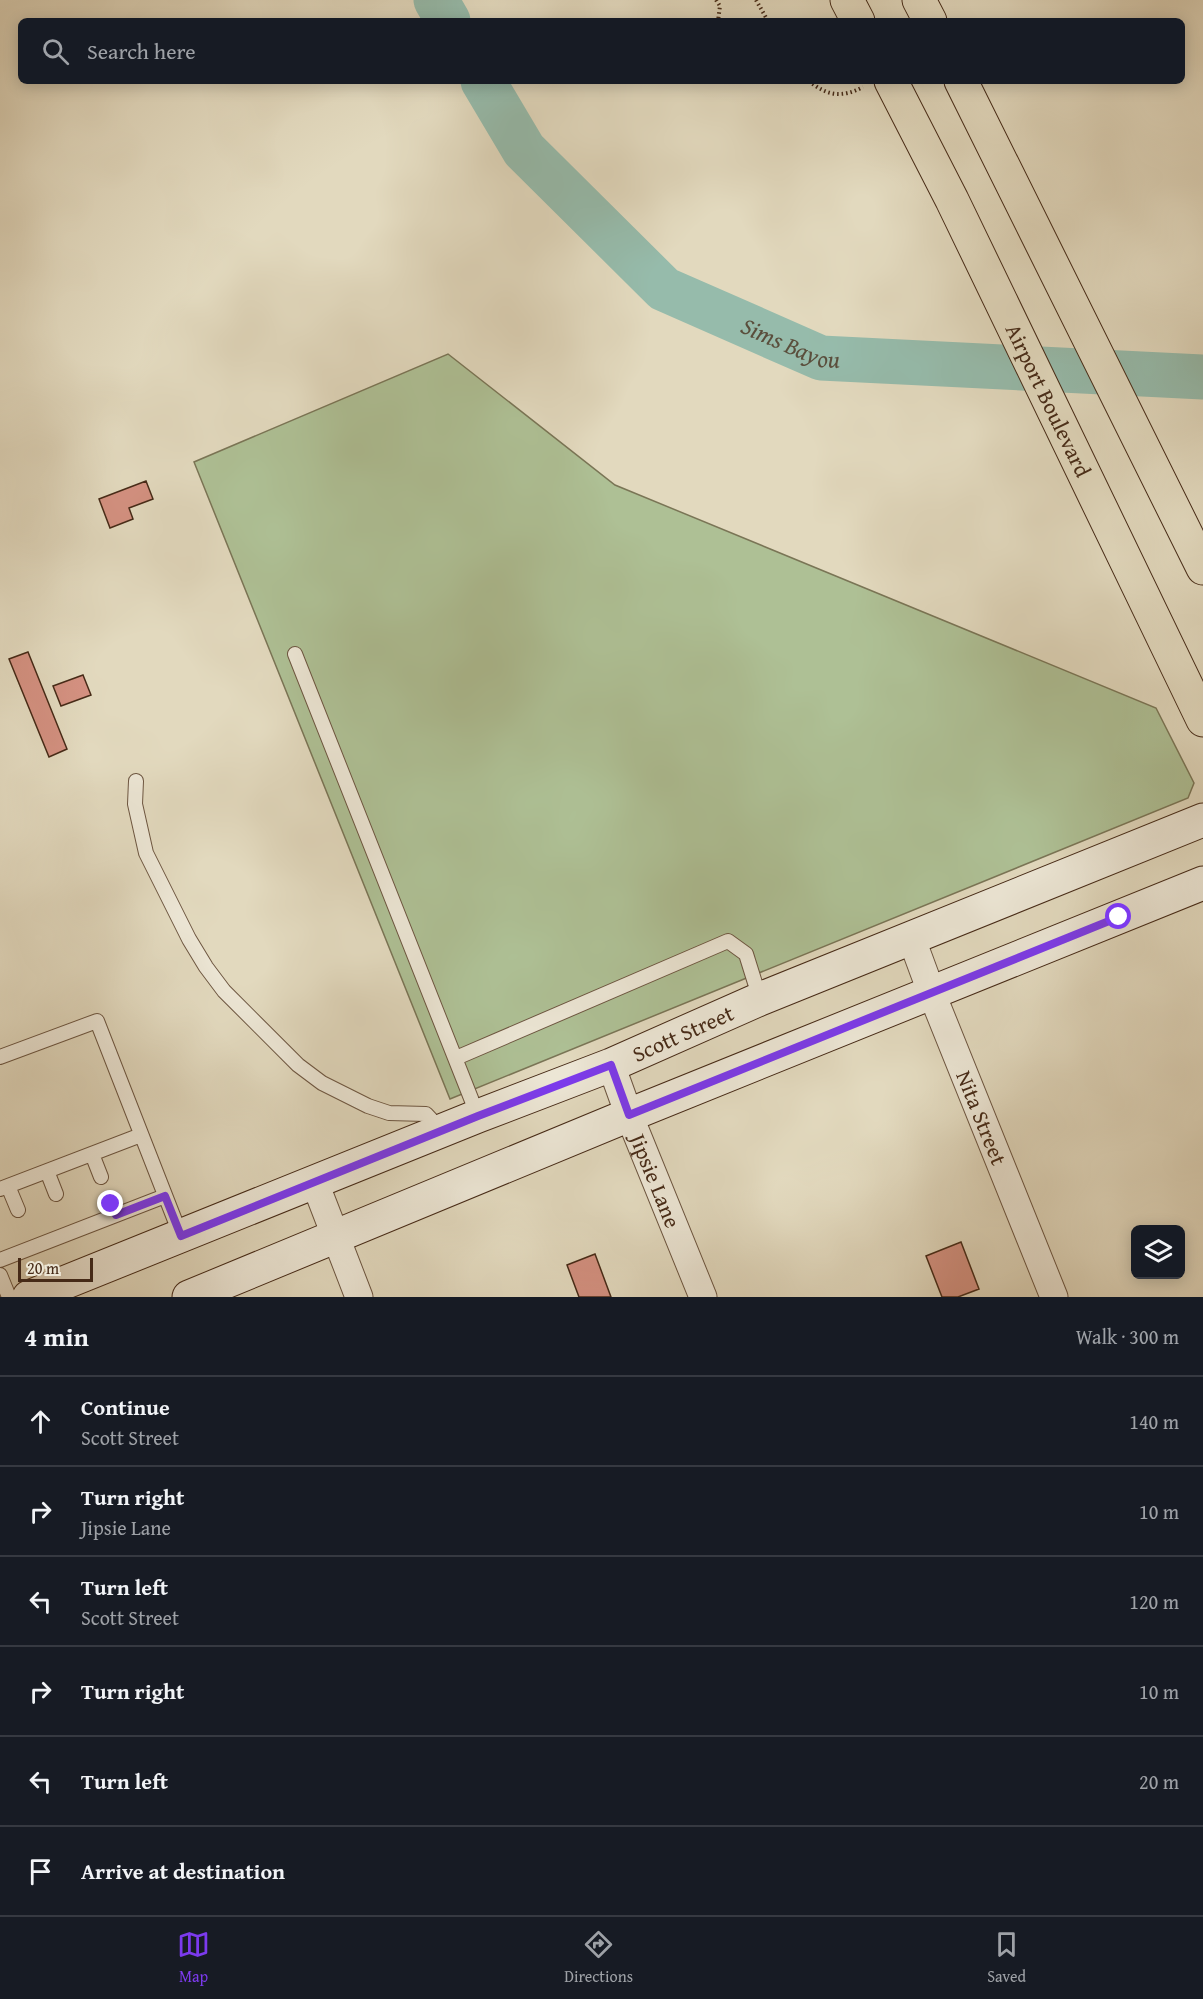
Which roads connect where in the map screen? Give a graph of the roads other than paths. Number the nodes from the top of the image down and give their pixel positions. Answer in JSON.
{"nodes":[{"id":1,"x":847,"y":0,"type":"edge"},
{"id":2,"x":919,"y":0,"type":"edge"},
{"id":3,"x":856,"y":18,"type":"edge"},
{"id":4,"x":928,"y":18,"type":"edge"},
{"id":5,"x":882,"y":84,"type":"edge"},
{"id":6,"x":963,"y":84,"type":"edge"},
{"id":7,"x":1199,"y":559,"type":"edge"},
{"id":8,"x":295,"y":654,"type":"dead end"},
{"id":9,"x":1203,"y":720,"type":"edge"},
{"id":10,"x":136,"y":781,"type":"dead end"},
{"id":11,"x":1203,"y":820,"type":"edge"},
{"id":12,"x":1203,"y":884,"type":"edge"},
{"id":13,"x":911,"y":937,"type":"junction"},
{"id":14,"x":932,"y":994,"type":"junction"},
{"id":15,"x":760,"y":999,"type":"junction"},
{"id":16,"x":0,"y":1057,"type":"edge"},
{"id":17,"x":456,"y":1058,"type":"junction"},
{"id":18,"x":611,"y":1065,"type":"junction"},
{"id":19,"x":629,"y":1115,"type":"junction"},
{"id":20,"x":478,"y":1116,"type":"junction"},
{"id":21,"x":442,"y":1131,"type":"junction"},
{"id":22,"x":141,"y":1135,"type":"junction"},
{"id":23,"x":93,"y":1154,"type":"junction"},
{"id":24,"x":47,"y":1171,"type":"junction"},
{"id":25,"x":101,"y":1177,"type":"dead end"},
{"id":26,"x":315,"y":1183,"type":"junction"},
{"id":27,"x":4,"y":1188,"type":"edge"},
{"id":28,"x":56,"y":1194,"type":"dead end"},
{"id":29,"x":165,"y":1196,"type":"junction"},
{"id":30,"x":18,"y":1210,"type":"dead end"},
{"id":31,"x":181,"y":1236,"type":"junction"},
{"id":32,"x":334,"y":1236,"type":"junction"},
{"id":33,"x":0,"y":1260,"type":"edge"},
{"id":34,"x":0,"y":1275,"type":"edge"},
{"id":35,"x":9,"y":1297,"type":"edge"},
{"id":36,"x":29,"y":1297,"type":"edge"},
{"id":37,"x":189,"y":1297,"type":"edge"},
{"id":38,"x":359,"y":1297,"type":"edge"},
{"id":39,"x":703,"y":1297,"type":"edge"},
{"id":40,"x":1054,"y":1297,"type":"edge"}],
"edges":[{"from":1,"to":3,"type":"main road"},
{"from":2,"to":4,"type":"main road"},
{"from":5,"to":9,"type":"main road","name":"Airport Boulevard"},
{"from":6,"to":7,"type":"main road"},
{"from":8,"to":17,"type":"lane"},
{"from":10,"to":21,"type":"lane"},
{"from":11,"to":13,"type":"main road","name":"Scott Street"},
{"from":12,"to":14,"type":"main road"},
{"from":13,"to":14,"type":"street","name":"Nita Street"},
{"from":13,"to":15,"type":"main road","name":"Scott Street"},
{"from":14,"to":19,"type":"main road"},
{"from":14,"to":40,"type":"street","name":"Nita Street"},
{"from":15,"to":17,"type":"lane"},
{"from":15,"to":18,"type":"main road","name":"Scott Street"},
{"from":16,"to":22,"type":"lane"},
{"from":17,"to":20,"type":"lane"},
{"from":18,"to":19,"type":"street","name":"Jipsie Lane"},
{"from":18,"to":20,"type":"main road","name":"Scott Street"},
{"from":19,"to":32,"type":"main road"},
{"from":19,"to":39,"type":"street","name":"Jipsie Lane"},
{"from":20,"to":21,"type":"main road","name":"Scott Street"},
{"from":21,"to":26,"type":"main road","name":"Scott Street"},
{"from":22,"to":23,"type":"lane"},
{"from":22,"to":29,"type":"lane"},
{"from":23,"to":24,"type":"lane"},
{"from":23,"to":25,"type":"lane"},
{"from":24,"to":27,"type":"lane"},
{"from":24,"to":28,"type":"lane"},
{"from":26,"to":31,"type":"main road","name":"Scott Street"},
{"from":26,"to":32,"type":"street"},
{"from":27,"to":30,"type":"lane"},
{"from":29,"to":31,"type":"lane"},
{"from":29,"to":33,"type":"lane"},
{"from":31,"to":36,"type":"main road","name":"Scott Street"},
{"from":32,"to":37,"type":"main road"},
{"from":32,"to":38,"type":"street"},
{"from":34,"to":35,"type":"lane"}]}
